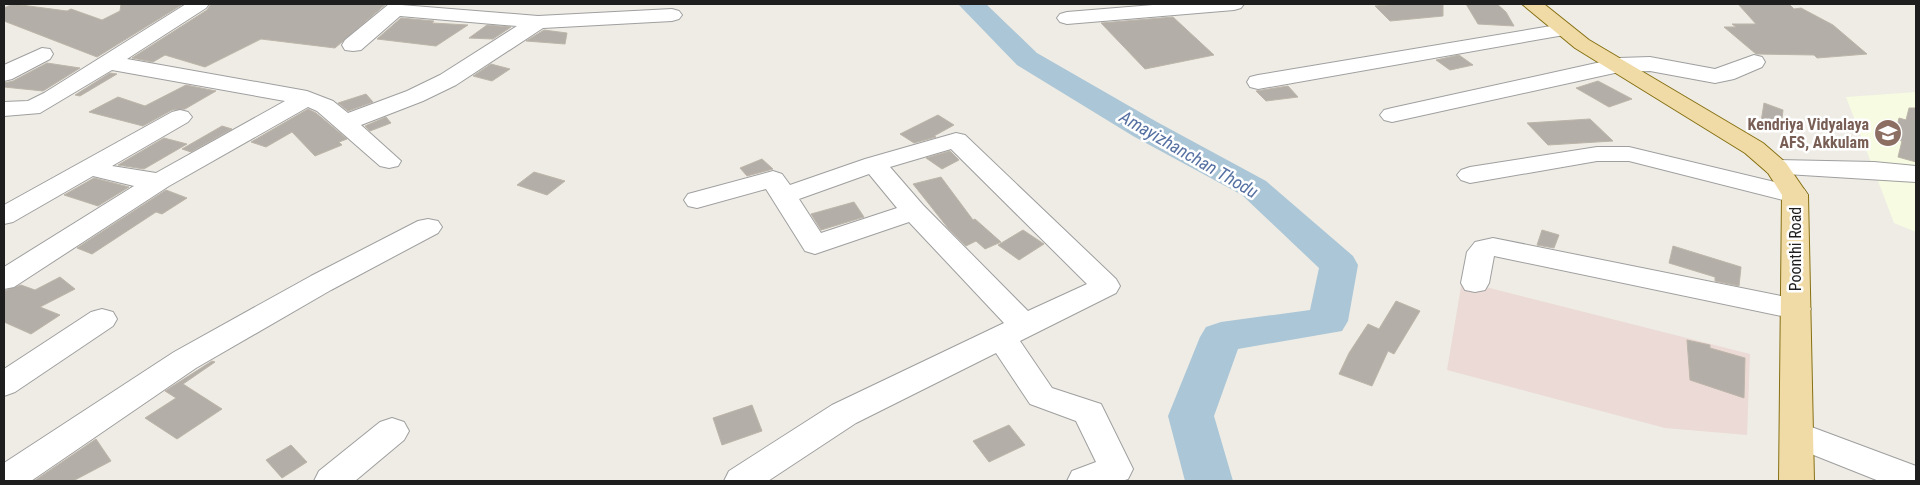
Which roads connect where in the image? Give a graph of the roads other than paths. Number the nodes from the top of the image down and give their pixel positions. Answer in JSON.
{"nodes":[{"id":1,"x":199,"y":4,"type":"edge"},
{"id":2,"x":1234,"y":4,"type":"edge"},
{"id":3,"x":1532,"y":4,"type":"edge"},
{"id":4,"x":397,"y":6,"type":"edge"},
{"id":5,"x":672,"y":15,"type":"dead end"},
{"id":6,"x":1067,"y":18,"type":"dead end"},
{"id":7,"x":538,"y":22,"type":"junction"},
{"id":8,"x":1563,"y":30,"type":"junction"},
{"id":9,"x":353,"y":45,"type":"dead end"},
{"id":10,"x":42,"y":54,"type":"dead end"},
{"id":11,"x":106,"y":62,"type":"junction"},
{"id":12,"x":1754,"y":62,"type":"dead end"},
{"id":13,"x":1619,"y":65,"type":"junction"},
{"id":14,"x":4,"y":74,"type":"edge"},
{"id":15,"x":1258,"y":82,"type":"dead end"},
{"id":16,"x":307,"y":98,"type":"junction"},
{"id":17,"x":4,"y":110,"type":"edge"},
{"id":18,"x":1392,"y":116,"type":"dead end"},
{"id":19,"x":180,"y":117,"type":"dead end"},
{"id":20,"x":344,"y":123,"type":"junction"},
{"id":21,"x":389,"y":162,"type":"dead end"},
{"id":22,"x":874,"y":164,"type":"junction"},
{"id":23,"x":90,"y":168,"type":"junction"},
{"id":24,"x":1777,"y":168,"type":"junction"},
{"id":25,"x":1916,"y":174,"type":"edge"},
{"id":26,"x":1470,"y":175,"type":"dead end"},
{"id":27,"x":160,"y":181,"type":"junction"},
{"id":28,"x":1795,"y":195,"type":"junction"},
{"id":29,"x":784,"y":196,"type":"junction"},
{"id":30,"x":698,"y":200,"type":"dead end"},
{"id":31,"x":914,"y":211,"type":"junction"},
{"id":32,"x":4,"y":216,"type":"edge"},
{"id":33,"x":428,"y":227,"type":"dead end"},
{"id":34,"x":4,"y":280,"type":"edge"},
{"id":35,"x":1475,"y":283,"type":"dead end"},
{"id":36,"x":1796,"y":309,"type":"junction"},
{"id":37,"x":102,"y":319,"type":"dead end"},
{"id":38,"x":1013,"y":330,"type":"junction"},
{"id":39,"x":4,"y":384,"type":"edge"},
{"id":40,"x":392,"y":431,"type":"dead end"},
{"id":41,"x":1798,"y":435,"type":"junction"},
{"id":42,"x":4,"y":481,"type":"edge"},
{"id":43,"x":331,"y":481,"type":"edge"},
{"id":44,"x":741,"y":481,"type":"edge"},
{"id":45,"x":1084,"y":481,"type":"edge"},
{"id":46,"x":1797,"y":481,"type":"edge"},
{"id":47,"x":1916,"y":481,"type":"edge"}],
"edges":[{"from":1,"to":11,"type":"street"},
{"from":2,"to":6,"type":"street"},
{"from":3,"to":8,"type":"main road","name":"Poonthi Road"},
{"from":4,"to":7,"type":"street"},
{"from":4,"to":9,"type":"street"},
{"from":5,"to":7,"type":"street"},
{"from":7,"to":20,"type":"street"},
{"from":8,"to":13,"type":"main road","name":"Poonthi Road"},
{"from":8,"to":15,"type":"street"},
{"from":10,"to":14,"type":"street"},
{"from":11,"to":16,"type":"street"},
{"from":11,"to":17,"type":"street"},
{"from":12,"to":13,"type":"street"},
{"from":13,"to":18,"type":"street"},
{"from":13,"to":24,"type":"main road","name":"Poonthi Road"},
{"from":16,"to":20,"type":"street"},
{"from":16,"to":27,"type":"street"},
{"from":19,"to":23,"type":"street"},
{"from":20,"to":21,"type":"street"},
{"from":22,"to":29,"type":"street"},
{"from":22,"to":31,"type":"street"},
{"from":22,"to":38,"type":"street"},
{"from":23,"to":27,"type":"street"},
{"from":23,"to":32,"type":"street"},
{"from":24,"to":25,"type":"street"},
{"from":24,"to":28,"type":"main road","name":"Poonthi Road"},
{"from":26,"to":28,"type":"street"},
{"from":27,"to":34,"type":"street"},
{"from":28,"to":36,"type":"main road","name":"Poonthi Road"},
{"from":29,"to":30,"type":"street"},
{"from":29,"to":31,"type":"street"},
{"from":31,"to":38,"type":"street"},
{"from":33,"to":42,"type":"street"},
{"from":35,"to":36,"type":"street"},
{"from":36,"to":41,"type":"main road","name":"Poonthi Road"},
{"from":37,"to":39,"type":"street"},
{"from":38,"to":44,"type":"street"},
{"from":38,"to":45,"type":"street"},
{"from":40,"to":43,"type":"street"},
{"from":41,"to":46,"type":"main road","name":"Poonthi Road"},
{"from":41,"to":47,"type":"street"}]}
